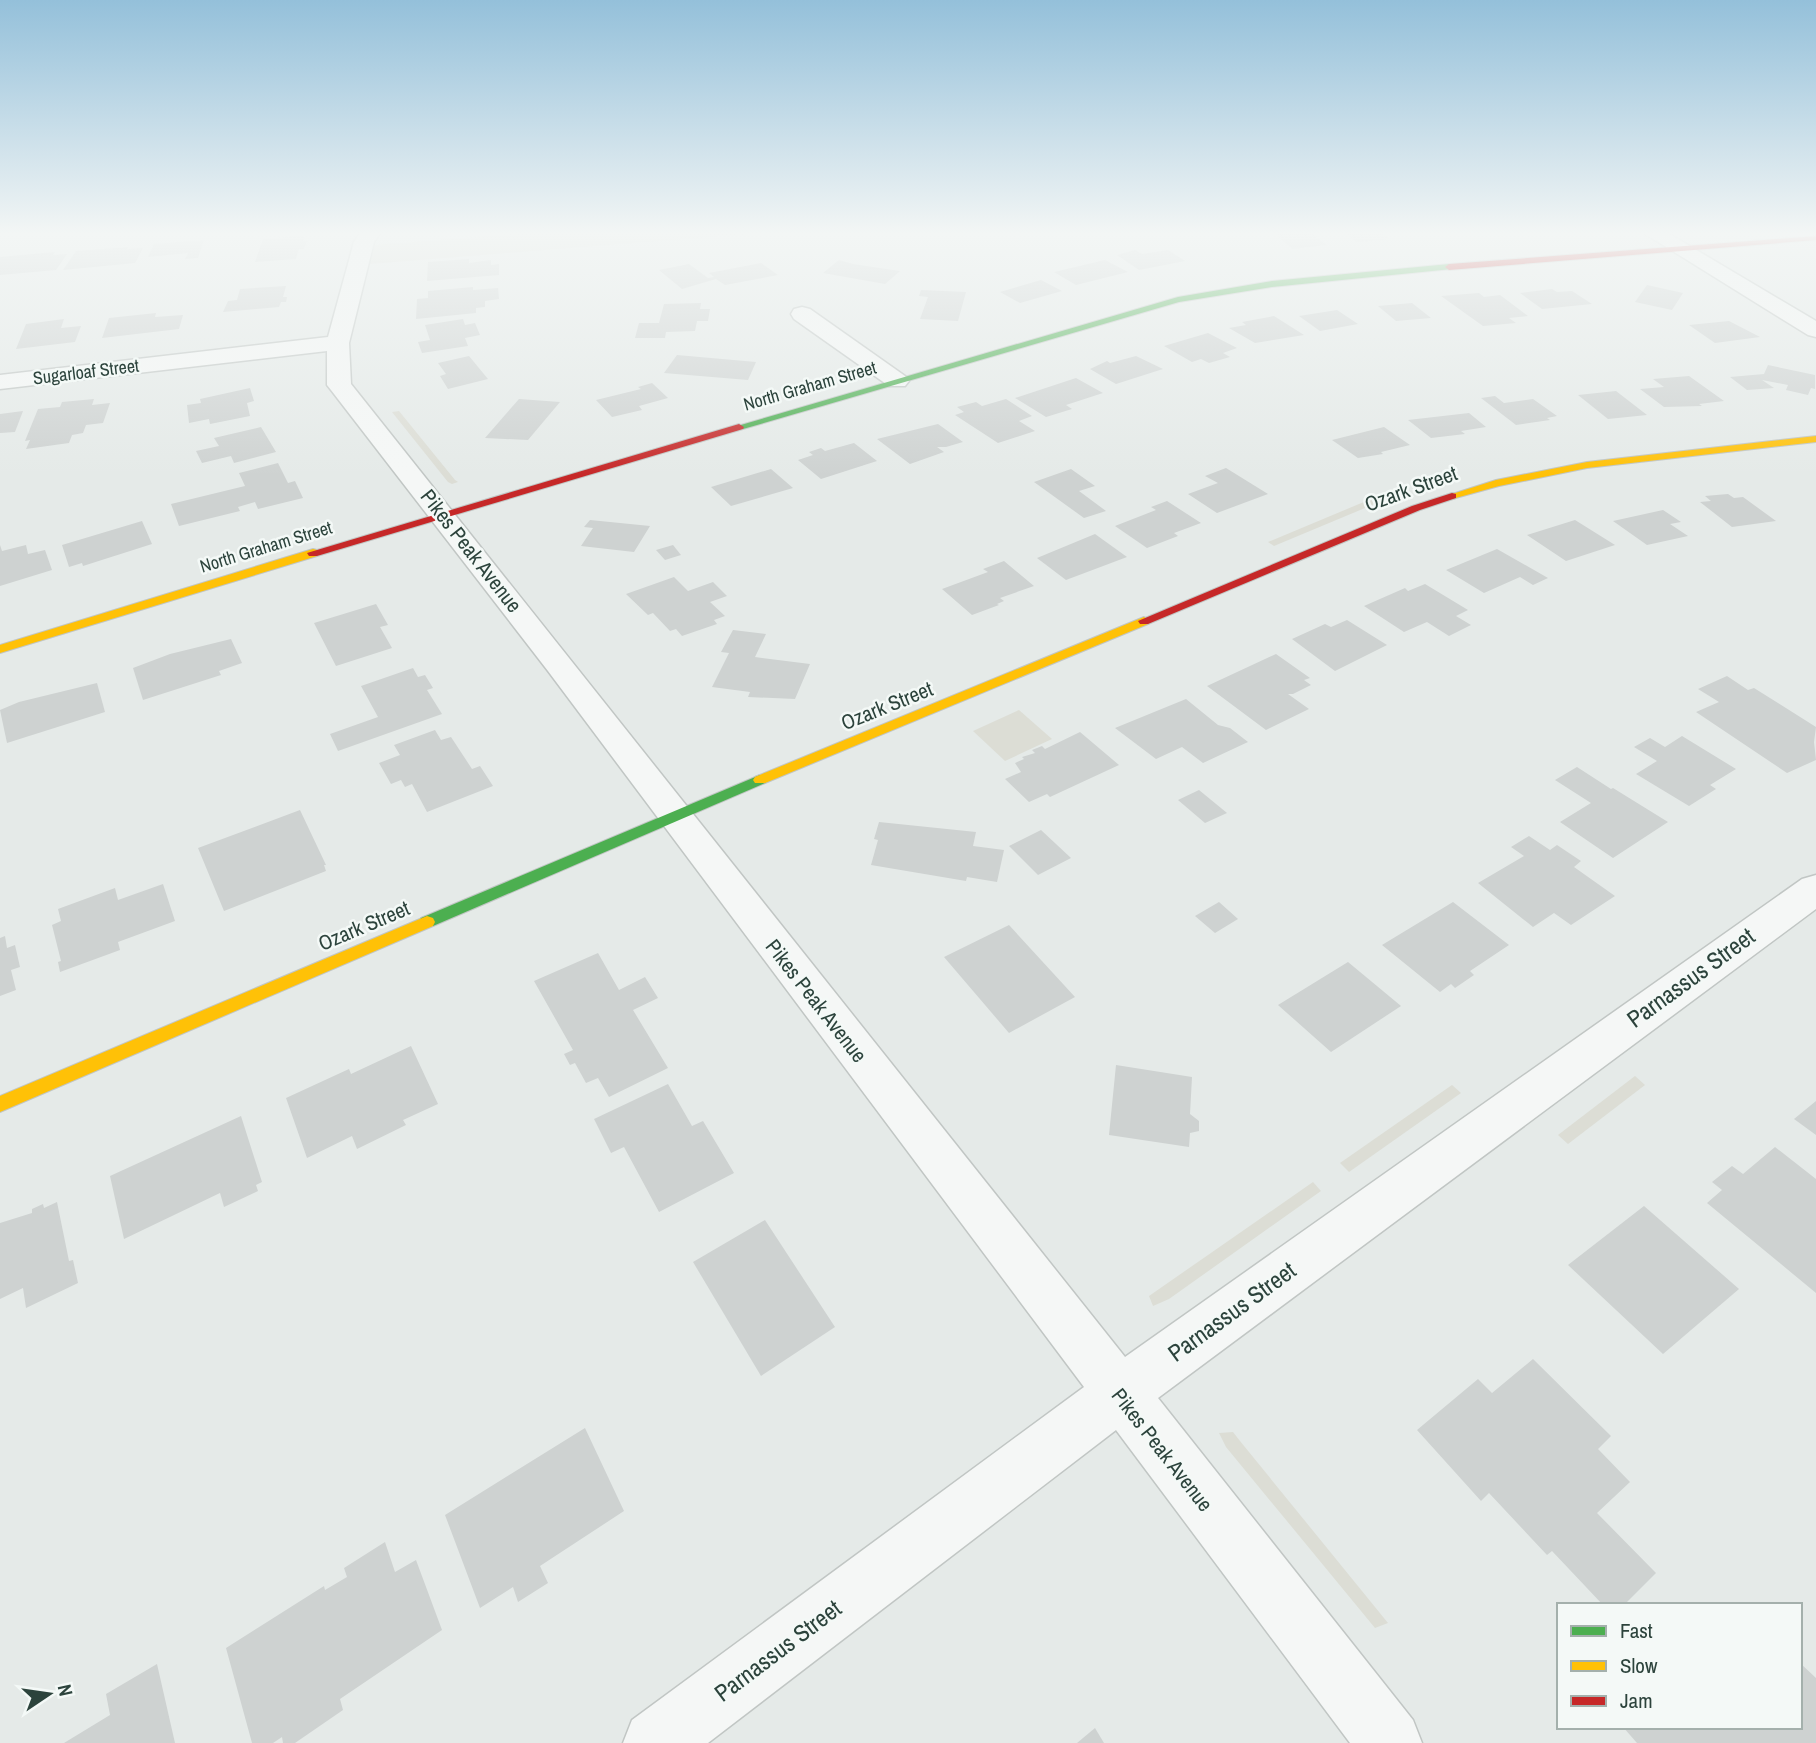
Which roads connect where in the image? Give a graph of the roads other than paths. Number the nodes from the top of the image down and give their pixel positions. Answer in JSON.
{"nodes":[{"id":1,"x":346,"y":313,"type":"edge"},
{"id":2,"x":1126,"y":313,"type":"edge"},
{"id":3,"x":1788,"y":313,"type":"edge"},
{"id":4,"x":802,"y":314,"type":"dead end"},
{"id":5,"x":1816,"y":330,"type":"edge"},
{"id":6,"x":338,"y":343,"type":"junction"},
{"id":7,"x":897,"y":381,"type":"junction"},
{"id":8,"x":0,"y":382,"type":"edge"},
{"id":9,"x":1816,"y":439,"type":"edge"},
{"id":10,"x":442,"y":513,"type":"junction"},
{"id":11,"x":0,"y":649,"type":"edge"},
{"id":12,"x":674,"y":817,"type":"junction"},
{"id":13,"x":1816,"y":889,"type":"edge"},
{"id":14,"x":0,"y":1104,"type":"edge"},
{"id":15,"x":1119,"y":1394,"type":"junction"},
{"id":16,"x":655,"y":1743,"type":"edge"},
{"id":17,"x":1390,"y":1743,"type":"edge"}],
"edges":[{"from":1,"to":6,"type":"street","name":"Pikes Peak Avenue"},
{"from":2,"to":7,"type":"main road","name":"North Graham Street"},
{"from":3,"to":5,"type":"street"},
{"from":4,"to":7,"type":"street"},
{"from":6,"to":8,"type":"street","name":"Sugarloaf Street"},
{"from":6,"to":10,"type":"street","name":"Pikes Peak Avenue"},
{"from":7,"to":10,"type":"main road","name":"North Graham Street"},
{"from":9,"to":12,"type":"main road","name":"Ozark Street"},
{"from":10,"to":11,"type":"main road","name":"North Graham Street"},
{"from":10,"to":12,"type":"street","name":"Pikes Peak Avenue"},
{"from":12,"to":14,"type":"main road","name":"Ozark Street"},
{"from":12,"to":15,"type":"street","name":"Pikes Peak Avenue"},
{"from":13,"to":15,"type":"street","name":"Parnassus Street"},
{"from":15,"to":16,"type":"street","name":"Parnassus Street"},
{"from":15,"to":17,"type":"street","name":"Pikes Peak Avenue"}]}
